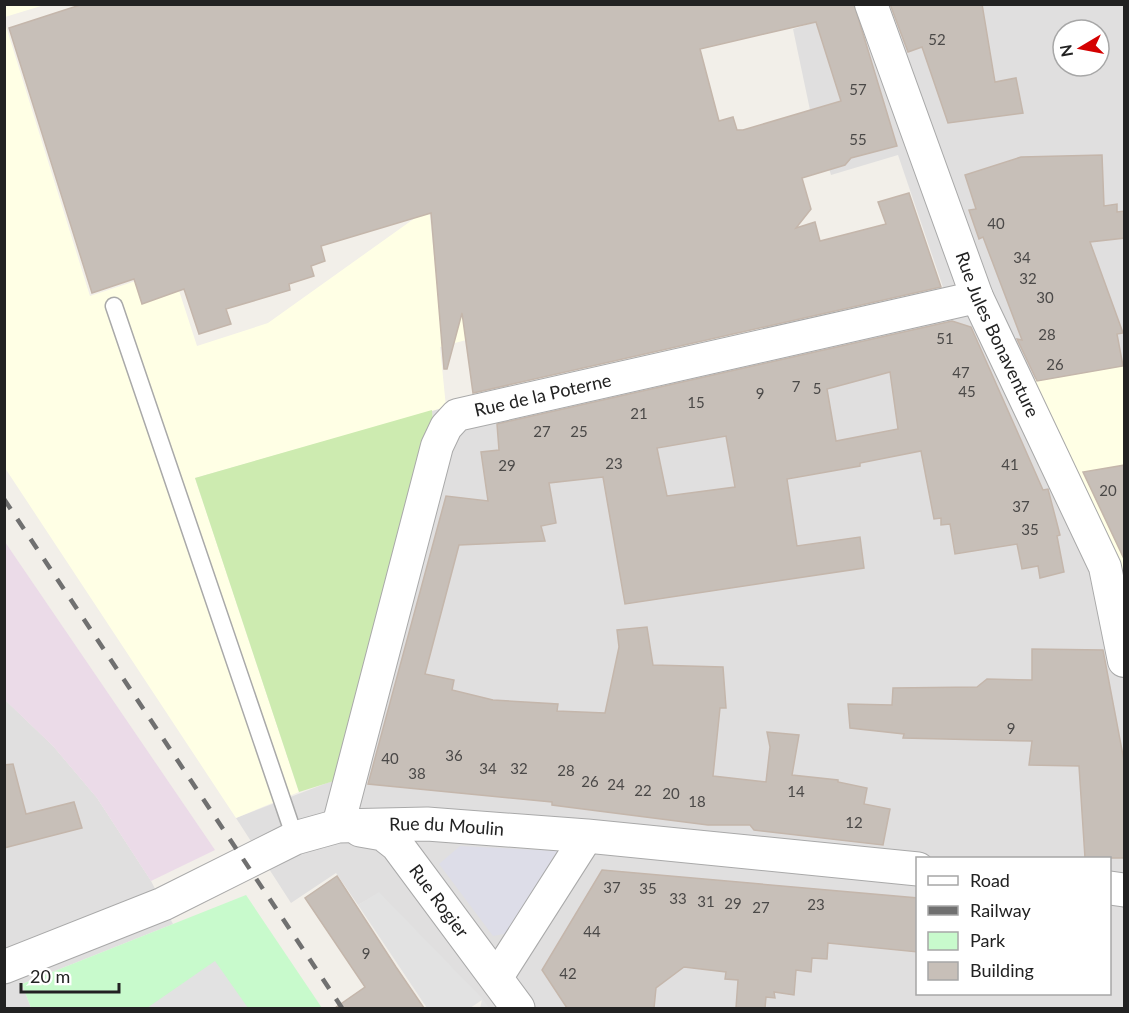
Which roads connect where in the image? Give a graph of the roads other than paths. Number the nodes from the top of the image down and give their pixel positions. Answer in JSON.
{"nodes":[{"id":1,"x":871,"y":4,"type":"edge"},
{"id":2,"x":977,"y":297,"type":"junction"},
{"id":3,"x":114,"y":306,"type":"dead end"},
{"id":4,"x":1125,"y":661,"type":"edge"},
{"id":5,"x":338,"y":826,"type":"junction"},
{"id":6,"x":587,"y":836,"type":"junction"},
{"id":7,"x":295,"y":838,"type":"junction"},
{"id":8,"x":916,"y":869,"type":"edge"},
{"id":9,"x":4,"y":967,"type":"edge"},
{"id":10,"x":497,"y":977,"type":"junction"},
{"id":11,"x":518,"y":1008,"type":"edge"}],
"edges":[{"from":1,"to":2,"type":"street","name":"Rue Jules Bonaventure"},
{"from":2,"to":4,"type":"street","name":"Rue Jules Bonaventure"},
{"from":2,"to":5,"type":"street","name":"Rue de la Poterne"},
{"from":3,"to":7,"type":"lane"},
{"from":5,"to":6,"type":"street","name":"Rue du Moulin"},
{"from":5,"to":7,"type":"street","name":"Rue du Moulin"},
{"from":5,"to":10,"type":"street","name":"Rue Rogier"},
{"from":6,"to":8,"type":"street","name":"Rue du Moulin"},
{"from":6,"to":10,"type":"street"},
{"from":7,"to":9,"type":"street","name":"Rue du Moulin"},
{"from":10,"to":11,"type":"street","name":"Rue Rogier"}]}
